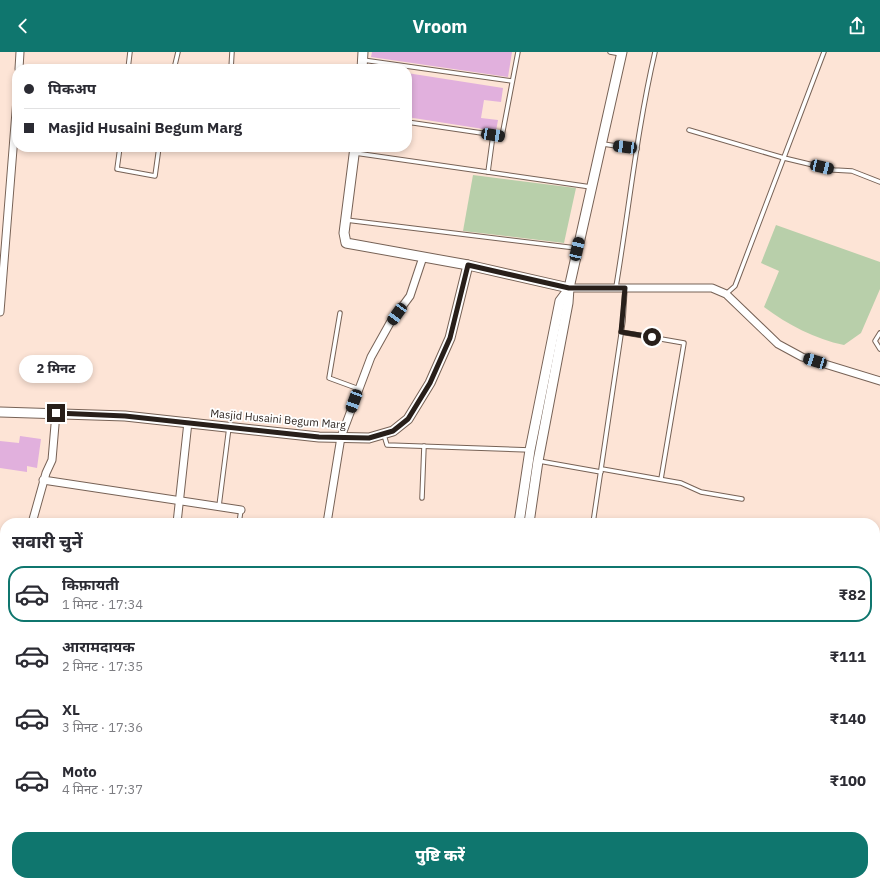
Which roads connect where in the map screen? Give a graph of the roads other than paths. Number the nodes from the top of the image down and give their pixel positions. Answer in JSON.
{"nodes":[{"id":1,"x":20,"y":52,"type":"edge"},
{"id":2,"x":130,"y":52,"type":"edge"},
{"id":3,"x":178,"y":52,"type":"edge"},
{"id":4,"x":232,"y":52,"type":"edge"},
{"id":5,"x":518,"y":52,"type":"edge"},
{"id":6,"x":610,"y":52,"type":"edge"},
{"id":7,"x":655,"y":52,"type":"edge"},
{"id":8,"x":824,"y":52,"type":"edge"},
{"id":9,"x":622,"y":53,"type":"edge"},
{"id":10,"x":363,"y":60,"type":"edge"},
{"id":11,"x":19,"y":64,"type":"edge"},
{"id":12,"x":129,"y":64,"type":"edge"},
{"id":13,"x":175,"y":64,"type":"edge"},
{"id":14,"x":231,"y":64,"type":"edge"},
{"id":15,"x":391,"y":64,"type":"edge"},
{"id":16,"x":412,"y":67,"type":"edge"},
{"id":17,"x":512,"y":81,"type":"junction"},
{"id":18,"x":412,"y":123,"type":"edge"},
{"id":19,"x":689,"y":130,"type":"dead end"},
{"id":20,"x":493,"y":135,"type":"junction"},
{"id":21,"x":601,"y":144,"type":"junction"},
{"id":22,"x":637,"y":149,"type":"junction"},
{"id":23,"x":13,"y":152,"type":"edge"},
{"id":24,"x":119,"y":152,"type":"edge"},
{"id":25,"x":159,"y":152,"type":"edge"},
{"id":26,"x":355,"y":152,"type":"edge"},
{"id":27,"x":367,"y":152,"type":"edge"},
{"id":28,"x":784,"y":158,"type":"junction"},
{"id":29,"x":488,"y":172,"type":"junction"},
{"id":30,"x":880,"y":182,"type":"edge"},
{"id":31,"x":591,"y":187,"type":"junction"},
{"id":32,"x":345,"y":220,"type":"junction"},
{"id":33,"x":577,"y":249,"type":"junction"},
{"id":34,"x":424,"y":257,"type":"junction"},
{"id":35,"x":468,"y":265,"type":"junction"},
{"id":36,"x":569,"y":288,"type":"junction"},
{"id":37,"x":616,"y":288,"type":"junction"},
{"id":38,"x":625,"y":288,"type":"junction"},
{"id":39,"x":726,"y":294,"type":"junction"},
{"id":40,"x":0,"y":312,"type":"edge"},
{"id":41,"x":340,"y":313,"type":"dead end"},
{"id":42,"x":621,"y":332,"type":"junction"},
{"id":43,"x":880,"y":333,"type":"edge"},
{"id":44,"x":880,"y":348,"type":"edge"},
{"id":45,"x":880,"y":381,"type":"edge"},
{"id":46,"x":359,"y":389,"type":"junction"},
{"id":47,"x":0,"y":412,"type":"edge"},
{"id":48,"x":56,"y":413,"type":"junction"},
{"id":49,"x":188,"y":422,"type":"junction"},
{"id":50,"x":229,"y":427,"type":"junction"},
{"id":51,"x":383,"y":434,"type":"junction"},
{"id":52,"x":341,"y":437,"type":"junction"},
{"id":53,"x":424,"y":446,"type":"junction"},
{"id":54,"x":530,"y":450,"type":"junction"},
{"id":55,"x":538,"y":461,"type":"junction"},
{"id":56,"x":602,"y":471,"type":"junction"},
{"id":57,"x":661,"y":478,"type":"junction"},
{"id":58,"x":44,"y":480,"type":"junction"},
{"id":59,"x":422,"y":498,"type":"dead end"},
{"id":60,"x":742,"y":499,"type":"dead end"},
{"id":61,"x":180,"y":501,"type":"junction"},
{"id":62,"x":218,"y":508,"type":"junction"},
{"id":63,"x":240,"y":510,"type":"joint"},
{"id":64,"x":33,"y":518,"type":"edge"},
{"id":65,"x":178,"y":518,"type":"edge"},
{"id":66,"x":239,"y":518,"type":"edge"},
{"id":67,"x":328,"y":518,"type":"edge"},
{"id":68,"x":520,"y":518,"type":"edge"},
{"id":69,"x":530,"y":518,"type":"edge"},
{"id":70,"x":594,"y":518,"type":"edge"}],
"edges":[{"from":1,"to":11,"type":"street"},
{"from":2,"to":12,"type":"lane"},
{"from":3,"to":13,"type":"lane"},
{"from":4,"to":14,"type":"lane"},
{"from":5,"to":17,"type":"lane"},
{"from":6,"to":9,"type":"lane"},
{"from":7,"to":22,"type":"lane"},
{"from":8,"to":28,"type":"lane"},
{"from":9,"to":21,"type":"street"},
{"from":10,"to":15,"type":"lane"},
{"from":16,"to":17,"type":"lane"},
{"from":17,"to":20,"type":"lane"},
{"from":18,"to":20,"type":"lane"},
{"from":19,"to":28,"type":"lane"},
{"from":20,"to":29,"type":"lane"},
{"from":21,"to":22,"type":"lane"},
{"from":21,"to":31,"type":"street"},
{"from":22,"to":37,"type":"lane"},
{"from":23,"to":40,"type":"street"},
{"from":24,"to":25,"type":"lane"},
{"from":26,"to":32,"type":"street"},
{"from":27,"to":29,"type":"lane"},
{"from":28,"to":30,"type":"lane"},
{"from":28,"to":39,"type":"lane"},
{"from":29,"to":31,"type":"lane"},
{"from":31,"to":33,"type":"street"},
{"from":32,"to":33,"type":"lane"},
{"from":32,"to":34,"type":"street"},
{"from":33,"to":36,"type":"street"},
{"from":34,"to":35,"type":"street"},
{"from":34,"to":46,"type":"street"},
{"from":35,"to":36,"type":"street"},
{"from":35,"to":51,"type":"street","name":"Masjid Husaini Begum Marg"},
{"from":36,"to":37,"type":"street"},
{"from":36,"to":54,"type":"street"},
{"from":36,"to":55,"type":"street"},
{"from":37,"to":38,"type":"street"},
{"from":38,"to":39,"type":"street"},
{"from":38,"to":42,"type":"lane"},
{"from":39,"to":45,"type":"street"},
{"from":41,"to":46,"type":"lane"},
{"from":42,"to":56,"type":"lane"},
{"from":42,"to":57,"type":"lane"},
{"from":43,"to":44,"type":"lane"},
{"from":46,"to":52,"type":"street"},
{"from":47,"to":48,"type":"street","name":"Masjid Husaini Begum Marg"},
{"from":48,"to":49,"type":"street","name":"Masjid Husaini Begum Marg"},
{"from":48,"to":58,"type":"street"},
{"from":49,"to":50,"type":"street","name":"Masjid Husaini Begum Marg"},
{"from":49,"to":61,"type":"street"},
{"from":50,"to":52,"type":"street","name":"Masjid Husaini Begum Marg"},
{"from":50,"to":62,"type":"lane"},
{"from":51,"to":52,"type":"street","name":"Masjid Husaini Begum Marg"},
{"from":51,"to":53,"type":"lane"},
{"from":52,"to":67,"type":"street"},
{"from":53,"to":54,"type":"lane"},
{"from":53,"to":59,"type":"lane"},
{"from":54,"to":68,"type":"street"},
{"from":55,"to":56,"type":"lane"},
{"from":55,"to":69,"type":"street"},
{"from":56,"to":57,"type":"lane"},
{"from":56,"to":70,"type":"lane"},
{"from":57,"to":60,"type":"lane"},
{"from":58,"to":61,"type":"street"},
{"from":58,"to":64,"type":"street"},
{"from":61,"to":62,"type":"street"},
{"from":61,"to":65,"type":"street"},
{"from":62,"to":63,"type":"street"},
{"from":63,"to":66,"type":"lane"}]}
